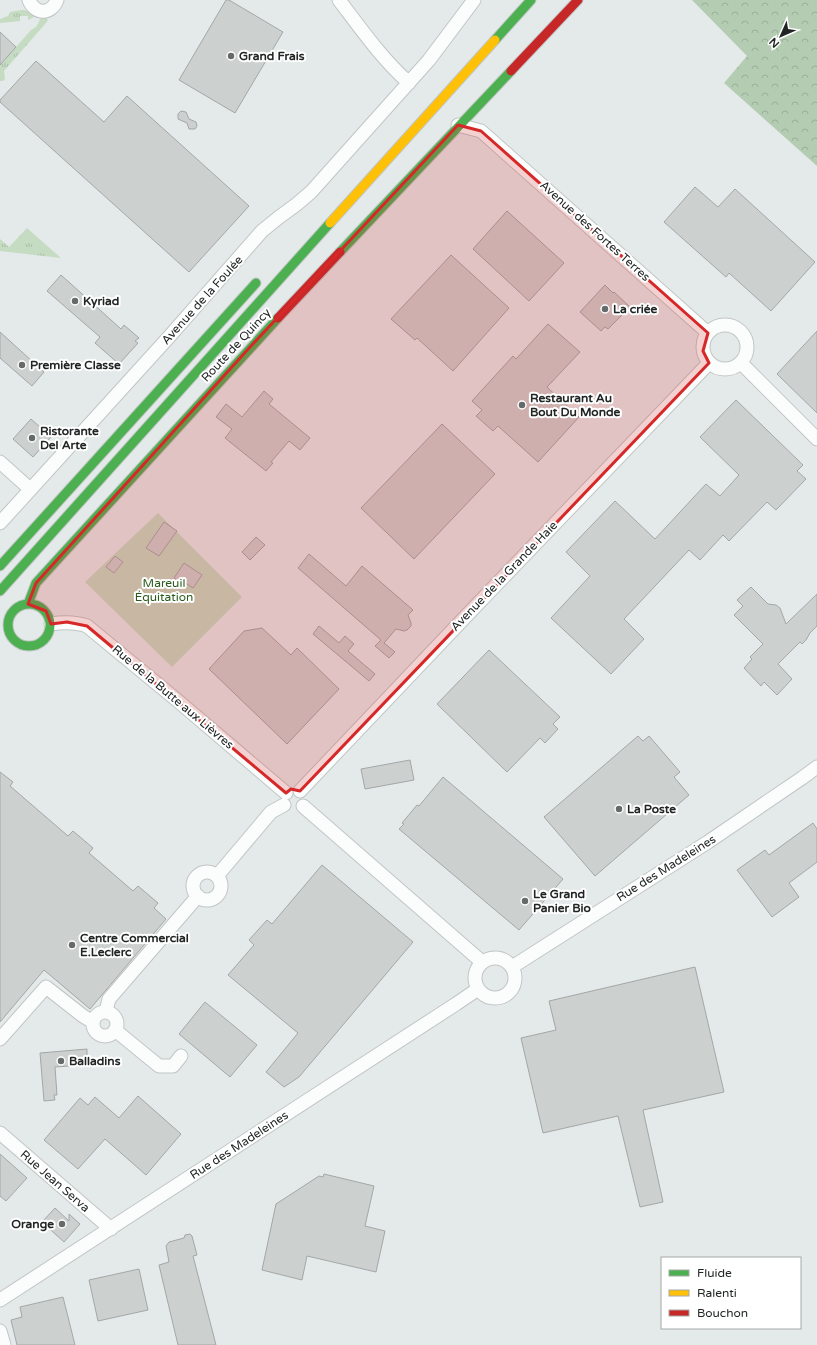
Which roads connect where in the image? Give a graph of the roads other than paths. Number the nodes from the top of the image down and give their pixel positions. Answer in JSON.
{"nodes":[{"id":1,"x":29,"y":0,"type":"edge"},
{"id":2,"x":57,"y":0,"type":"edge"},
{"id":3,"x":339,"y":0,"type":"edge"},
{"id":4,"x":474,"y":0,"type":"edge"},
{"id":5,"x":531,"y":0,"type":"edge"},
{"id":6,"x":578,"y":0,"type":"edge"},
{"id":7,"x":409,"y":83,"type":"junction"},
{"id":8,"x":472,"y":111,"type":"junction"},
{"id":9,"x":458,"y":126,"type":"junction"},
{"id":10,"x":481,"y":131,"type":"junction"},
{"id":11,"x":261,"y":277,"type":"dead end"},
{"id":12,"x":708,"y":333,"type":"junction"},
{"id":13,"x":741,"y":362,"type":"junction"},
{"id":14,"x":709,"y":363,"type":"junction"},
{"id":15,"x":817,"y":439,"type":"edge"},
{"id":16,"x":0,"y":462,"type":"edge"},
{"id":17,"x":30,"y":489,"type":"junction"},
{"id":18,"x":0,"y":523,"type":"edge"},
{"id":19,"x":0,"y":566,"type":"edge"},
{"id":20,"x":0,"y":591,"type":"edge"},
{"id":21,"x":28,"y":604,"type":"junction"},
{"id":22,"x":51,"y":624,"type":"junction"},
{"id":23,"x":11,"y":636,"type":"junction"},
{"id":24,"x":0,"y":641,"type":"edge"},
{"id":25,"x":817,"y":767,"type":"edge"},
{"id":26,"x":300,"y":791,"type":"junction"},
{"id":27,"x":285,"y":799,"type":"junction"},
{"id":28,"x":303,"y":806,"type":"junction"},
{"id":29,"x":217,"y":876,"type":"junction"},
{"id":30,"x":198,"y":896,"type":"junction"},
{"id":31,"x":482,"y":962,"type":"junction"},
{"id":32,"x":512,"y":967,"type":"junction"},
{"id":33,"x":478,"y":989,"type":"junction"},
{"id":34,"x":106,"y":1011,"type":"junction"},
{"id":35,"x":93,"y":1022,"type":"junction"},
{"id":36,"x":116,"y":1030,"type":"junction"},
{"id":37,"x":0,"y":1038,"type":"edge"},
{"id":38,"x":181,"y":1056,"type":"dead end"},
{"id":39,"x":0,"y":1133,"type":"edge"},
{"id":40,"x":111,"y":1229,"type":"junction"},
{"id":41,"x":0,"y":1300,"type":"edge"},
{"id":42,"x":0,"y":1330,"type":"edge"},
{"id":43,"x":4,"y":1345,"type":"edge"}],
"edges":[{"from":1,"to":2,"type":"street"},
{"from":3,"to":7,"type":"street"},
{"from":4,"to":7,"type":"street","name":"Avenue de la Foulée"},
{"from":5,"to":20,"type":"main road"},
{"from":6,"to":8,"type":"main road","name":"Route de Quincy"},
{"from":7,"to":17,"type":"street","name":"Avenue de la Foulée"},
{"from":8,"to":9,"type":"main road","name":"Route de Quincy"},
{"from":8,"to":10,"type":"street","name":"Avenue des Fortes Terres"},
{"from":9,"to":10,"type":"street","name":"Avenue des Fortes Terres"},
{"from":9,"to":21,"type":"main road","name":"Route de Quincy"},
{"from":10,"to":12,"type":"street","name":"Avenue des Fortes Terres"},
{"from":11,"to":19,"type":"main road"},
{"from":12,"to":13,"type":"street"},
{"from":12,"to":14,"type":"street"},
{"from":13,"to":14,"type":"street"},
{"from":13,"to":15,"type":"street"},
{"from":14,"to":26,"type":"street","name":"Avenue de la Grande Haie"},
{"from":16,"to":17,"type":"street"},
{"from":17,"to":18,"type":"street","name":"Avenue de la Foulée"},
{"from":21,"to":22,"type":"main road"},
{"from":21,"to":23,"type":"main road"},
{"from":22,"to":23,"type":"main road"},
{"from":22,"to":27,"type":"street","name":"Rue de la Butte aux Lièvres"},
{"from":23,"to":24,"type":"main road"},
{"from":25,"to":32,"type":"street","name":"Rue des Madeleines"},
{"from":26,"to":27,"type":"street"},
{"from":26,"to":28,"type":"street"},
{"from":27,"to":28,"type":"street"},
{"from":27,"to":29,"type":"street"},
{"from":28,"to":31,"type":"street"},
{"from":29,"to":30,"type":"street"},
{"from":29,"to":30,"type":"street"},
{"from":30,"to":34,"type":"street"},
{"from":31,"to":32,"type":"street"},
{"from":31,"to":33,"type":"street"},
{"from":32,"to":33,"type":"street"},
{"from":33,"to":40,"type":"street","name":"Rue des Madeleines"},
{"from":34,"to":35,"type":"street"},
{"from":34,"to":36,"type":"street"},
{"from":35,"to":36,"type":"street"},
{"from":35,"to":37,"type":"street"},
{"from":36,"to":38,"type":"street"},
{"from":39,"to":40,"type":"street","name":"Rue Jean Serva"},
{"from":40,"to":41,"type":"street","name":"Rue des Madeleines"},
{"from":42,"to":43,"type":"street"}]}
